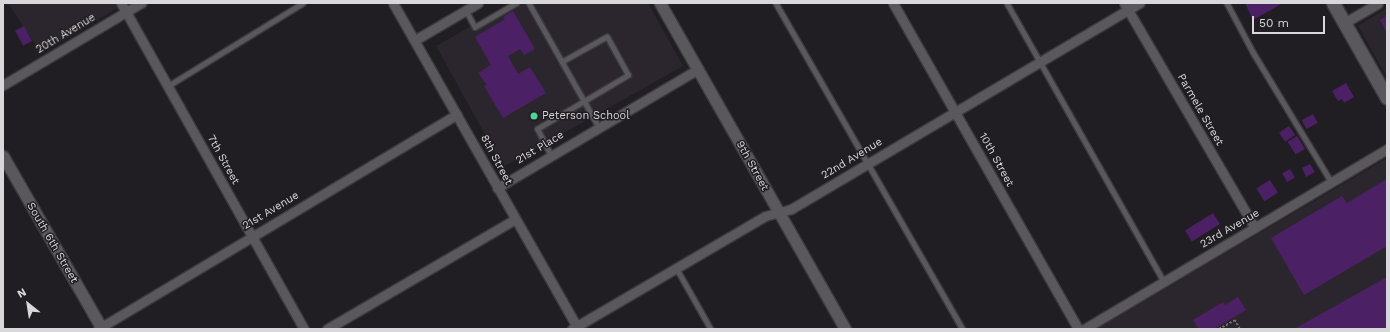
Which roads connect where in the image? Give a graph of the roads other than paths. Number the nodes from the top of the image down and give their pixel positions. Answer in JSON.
{"nodes":[{"id":1,"x":121,"y":3,"type":"edge"},
{"id":2,"x":141,"y":3,"type":"edge"},
{"id":3,"x":303,"y":3,"type":"edge"},
{"id":4,"x":394,"y":3,"type":"edge"},
{"id":5,"x":478,"y":3,"type":"edge"},
{"id":6,"x":516,"y":3,"type":"edge"},
{"id":7,"x":529,"y":3,"type":"edge"},
{"id":8,"x":660,"y":3,"type":"edge"},
{"id":9,"x":776,"y":3,"type":"edge"},
{"id":10,"x":893,"y":3,"type":"edge"},
{"id":11,"x":1007,"y":3,"type":"edge"},
{"id":12,"x":1140,"y":3,"type":"edge"},
{"id":13,"x":1227,"y":3,"type":"edge"},
{"id":14,"x":1333,"y":3,"type":"edge"},
{"id":15,"x":1378,"y":3,"type":"edge"},
{"id":16,"x":1126,"y":6,"type":"edge"},
{"id":17,"x":466,"y":10,"type":"junction"},
{"id":18,"x":126,"y":12,"type":"junction"},
{"id":19,"x":1344,"y":23,"type":"junction"},
{"id":20,"x":415,"y":40,"type":"junction"},
{"id":21,"x":1040,"y":61,"type":"junction"},
{"id":22,"x":562,"y":62,"type":"junction"},
{"id":23,"x":698,"y":69,"type":"junction"},
{"id":24,"x":3,"y":85,"type":"edge"},
{"id":25,"x":168,"y":86,"type":"junction"},
{"id":26,"x":1387,"y":98,"type":"edge"},
{"id":27,"x":584,"y":101,"type":"junction"},
{"id":28,"x":955,"y":110,"type":"junction"},
{"id":29,"x":457,"y":114,"type":"junction"},
{"id":30,"x":599,"y":127,"type":"junction"},
{"id":31,"x":1387,"y":148,"type":"edge"},
{"id":32,"x":3,"y":156,"type":"edge"},
{"id":33,"x":551,"y":156,"type":"junction"},
{"id":34,"x":867,"y":164,"type":"junction"},
{"id":35,"x":1332,"y":183,"type":"junction"},
{"id":36,"x":497,"y":188,"type":"junction"},
{"id":37,"x":778,"y":212,"type":"junction"},
{"id":38,"x":515,"y":219,"type":"junction"},
{"id":39,"x":1254,"y":228,"type":"junction"},
{"id":40,"x":252,"y":236,"type":"junction"},
{"id":41,"x":677,"y":269,"type":"junction"},
{"id":42,"x":1164,"y":282,"type":"junction"},
{"id":43,"x":100,"y":328,"type":"edge"},
{"id":44,"x":576,"y":328,"type":"edge"},
{"id":45,"x":304,"y":329,"type":"edge"},
{"id":46,"x":327,"y":329,"type":"edge"},
{"id":47,"x":711,"y":329,"type":"edge"},
{"id":48,"x":844,"y":329,"type":"edge"},
{"id":49,"x":962,"y":329,"type":"edge"},
{"id":50,"x":1078,"y":329,"type":"edge"},
{"id":51,"x":1084,"y":329,"type":"edge"}],
"edges":[{"from":1,"to":18,"type":"street","name":"7th Street"},
{"from":2,"to":18,"type":"street","name":"20th Avenue"},
{"from":3,"to":25,"type":"lane"},
{"from":4,"to":20,"type":"street","name":"8th Street"},
{"from":5,"to":17,"type":"street"},
{"from":6,"to":17,"type":"lane"},
{"from":7,"to":22,"type":"lane"},
{"from":8,"to":23,"type":"street","name":"9th Street"},
{"from":9,"to":34,"type":"lane"},
{"from":10,"to":28,"type":"street","name":"10th Street"},
{"from":11,"to":21,"type":"lane"},
{"from":12,"to":16,"type":"street","name":"22nd Avenue"},
{"from":13,"to":35,"type":"lane"},
{"from":14,"to":19,"type":"main road"},
{"from":15,"to":19,"type":"street"},
{"from":16,"to":21,"type":"street","name":"22nd Avenue"},
{"from":16,"to":39,"type":"street","name":"Parmele Street"},
{"from":17,"to":20,"type":"street"},
{"from":18,"to":24,"type":"street","name":"20th Avenue"},
{"from":18,"to":25,"type":"street","name":"7th Street"},
{"from":19,"to":26,"type":"main road"},
{"from":20,"to":29,"type":"street","name":"8th Street"},
{"from":21,"to":28,"type":"street","name":"22nd Avenue"},
{"from":21,"to":42,"type":"lane"},
{"from":22,"to":27,"type":"lane"},
{"from":22,"to":27,"type":"lane"},
{"from":23,"to":30,"type":"street","name":"21st Place"},
{"from":23,"to":37,"type":"street","name":"9th Street"},
{"from":25,"to":40,"type":"street","name":"7th Street"},
{"from":27,"to":30,"type":"lane"},
{"from":27,"to":33,"type":"lane"},
{"from":28,"to":34,"type":"street","name":"22nd Avenue"},
{"from":28,"to":50,"type":"street","name":"10th Street"},
{"from":29,"to":36,"type":"street","name":"8th Street"},
{"from":29,"to":40,"type":"street","name":"21st Avenue"},
{"from":30,"to":33,"type":"street","name":"21st Place"},
{"from":31,"to":35,"type":"street","name":"23rd Avenue"},
{"from":32,"to":43,"type":"street","name":"South 6th Street"},
{"from":33,"to":36,"type":"street","name":"21st Place"},
{"from":34,"to":37,"type":"street","name":"22nd Avenue"},
{"from":34,"to":49,"type":"lane"},
{"from":35,"to":39,"type":"street","name":"23rd Avenue"},
{"from":36,"to":38,"type":"street","name":"8th Street"},
{"from":37,"to":41,"type":"street","name":"22nd Avenue"},
{"from":37,"to":48,"type":"street","name":"9th Street"},
{"from":38,"to":44,"type":"street","name":"8th Street"},
{"from":38,"to":46,"type":"street"},
{"from":39,"to":42,"type":"street","name":"23rd Avenue"},
{"from":40,"to":43,"type":"street","name":"21st Avenue"},
{"from":40,"to":45,"type":"street","name":"7th Street"},
{"from":41,"to":44,"type":"street","name":"22nd Avenue"},
{"from":41,"to":47,"type":"lane"},
{"from":42,"to":51,"type":"street","name":"23rd Avenue"}]}
